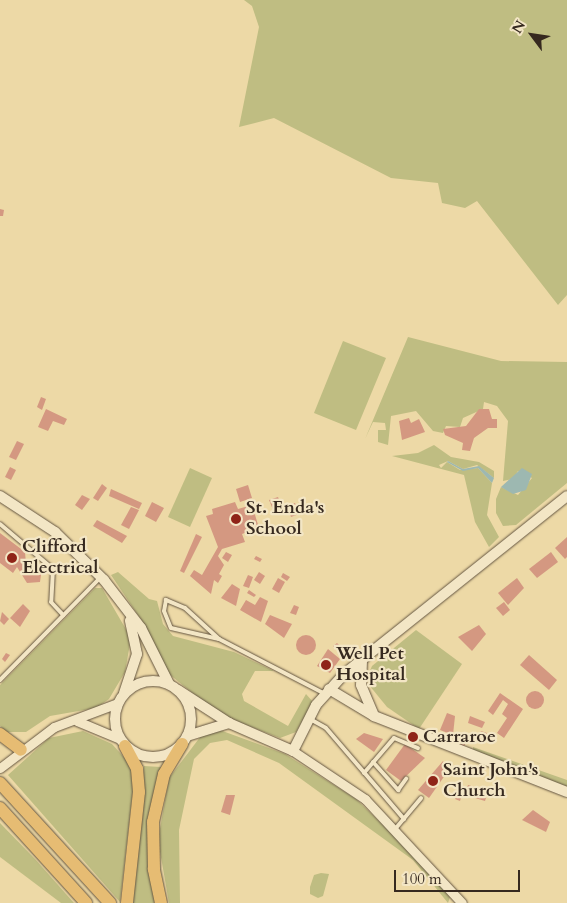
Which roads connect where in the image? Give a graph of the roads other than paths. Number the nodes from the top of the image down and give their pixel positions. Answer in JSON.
{"nodes":[{"id":1,"x":0,"y":496,"type":"edge"},
{"id":2,"x":567,"y":496,"type":"edge"},
{"id":3,"x":0,"y":524,"type":"edge"},
{"id":4,"x":101,"y":577,"type":"junction"},
{"id":5,"x":127,"y":613,"type":"junction"},
{"id":6,"x":63,"y":615,"type":"junction"},
{"id":7,"x":219,"y":639,"type":"junction"},
{"id":8,"x":362,"y":660,"type":"junction"},
{"id":9,"x":0,"y":680,"type":"edge"},
{"id":10,"x":173,"y":687,"type":"junction"},
{"id":11,"x":327,"y":692,"type":"junction"},
{"id":12,"x":121,"y":699,"type":"junction"},
{"id":13,"x":374,"y":716,"type":"junction"},
{"id":14,"x":310,"y":719,"type":"junction"},
{"id":15,"x":77,"y":721,"type":"junction"},
{"id":16,"x":230,"y":723,"type":"junction"},
{"id":17,"x":0,"y":734,"type":"edge"},
{"id":18,"x":184,"y":740,"type":"junction"},
{"id":19,"x":123,"y":743,"type":"junction"},
{"id":20,"x":418,"y":748,"type":"dead end"},
{"id":21,"x":293,"y":751,"type":"junction"},
{"id":22,"x":18,"y":753,"type":"junction"},
{"id":23,"x":373,"y":762,"type":"junction"},
{"id":24,"x":0,"y":768,"type":"edge"},
{"id":25,"x":364,"y":773,"type":"junction"},
{"id":26,"x":406,"y":779,"type":"dead end"},
{"id":27,"x":0,"y":783,"type":"edge"},
{"id":28,"x":567,"y":792,"type":"edge"},
{"id":29,"x":421,"y":798,"type":"dead end"},
{"id":30,"x":0,"y":808,"type":"edge"},
{"id":31,"x":404,"y":819,"type":"junction"},
{"id":32,"x":396,"y":828,"type":"junction"},
{"id":33,"x":86,"y":903,"type":"edge"},
{"id":34,"x":110,"y":903,"type":"edge"},
{"id":35,"x":127,"y":903,"type":"edge"},
{"id":36,"x":161,"y":903,"type":"edge"},
{"id":37,"x":462,"y":903,"type":"edge"}],
"edges":[{"from":1,"to":4,"type":"main road"},
{"from":2,"to":8,"type":"main road"},
{"from":3,"to":6,"type":"lane"},
{"from":4,"to":5,"type":"main road"},
{"from":4,"to":6,"type":"lane"},
{"from":5,"to":10,"type":"main road"},
{"from":5,"to":12,"type":"main road"},
{"from":6,"to":9,"type":"lane"},
{"from":7,"to":7,"type":"lane"},
{"from":7,"to":11,"type":"lane"},
{"from":8,"to":11,"type":"main road"},
{"from":8,"to":13,"type":"main road"},
{"from":10,"to":12,"type":"main road"},
{"from":10,"to":16,"type":"main road"},
{"from":10,"to":18,"type":"main road"},
{"from":11,"to":13,"type":"main road"},
{"from":11,"to":14,"type":"main road"},
{"from":12,"to":15,"type":"street"},
{"from":12,"to":19,"type":"main road"},
{"from":13,"to":28,"type":"main road"},
{"from":14,"to":21,"type":"main road"},
{"from":14,"to":25,"type":"lane"},
{"from":15,"to":19,"type":"street"},
{"from":15,"to":22,"type":"street"},
{"from":16,"to":18,"type":"main road"},
{"from":16,"to":21,"type":"main road"},
{"from":17,"to":22,"type":"highway"},
{"from":18,"to":19,"type":"main road"},
{"from":18,"to":36,"type":"highway"},
{"from":19,"to":35,"type":"highway"},
{"from":20,"to":23,"type":"lane"},
{"from":21,"to":32,"type":"street"},
{"from":22,"to":24,"type":"street"},
{"from":23,"to":25,"type":"lane"},
{"from":23,"to":26,"type":"lane"},
{"from":25,"to":31,"type":"lane"},
{"from":27,"to":34,"type":"highway"},
{"from":29,"to":31,"type":"lane"},
{"from":30,"to":33,"type":"highway"},
{"from":31,"to":32,"type":"lane"},
{"from":32,"to":37,"type":"street"}]}
